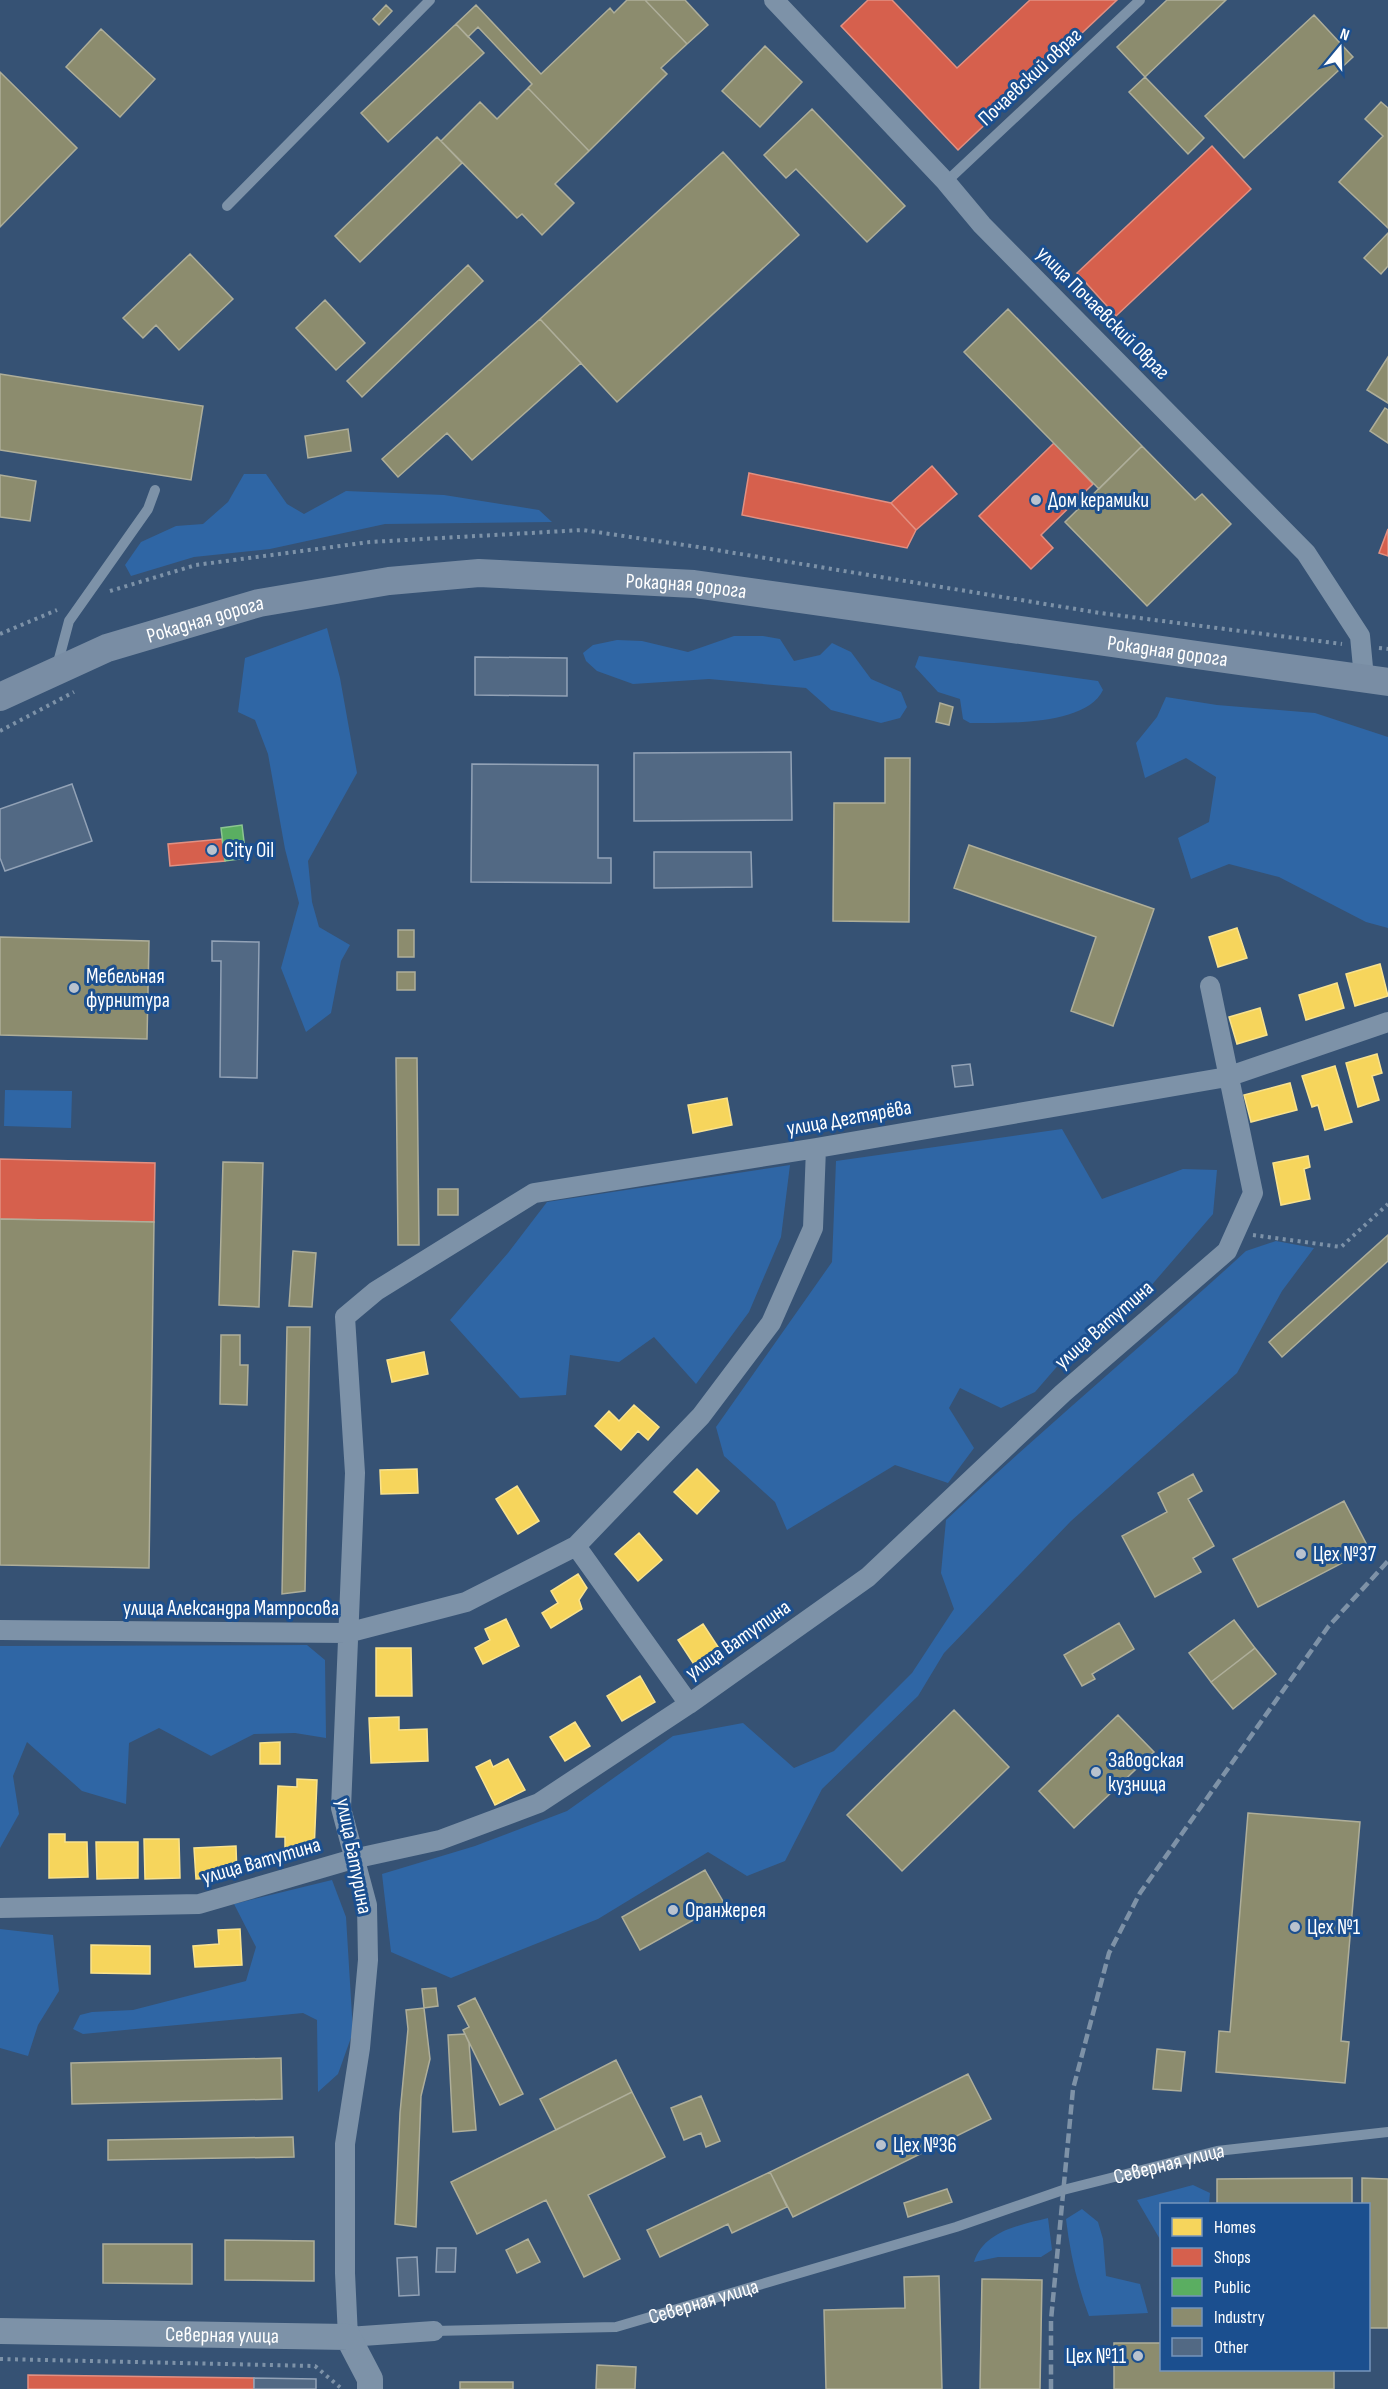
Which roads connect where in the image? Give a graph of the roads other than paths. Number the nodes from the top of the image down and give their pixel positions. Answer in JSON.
{"nodes":[{"id":1,"x":430,"y":0,"type":"edge"},
{"id":2,"x":774,"y":0,"type":"edge"},
{"id":3,"x":1140,"y":0,"type":"edge"},
{"id":4,"x":946,"y":182,"type":"junction"},
{"id":5,"x":227,"y":206,"type":"dead end"},
{"id":6,"x":155,"y":490,"type":"dead end"},
{"id":7,"x":55,"y":672,"type":"junction"},
{"id":8,"x":1376,"y":680,"type":"edge"},
{"id":9,"x":0,"y":698,"type":"edge"},
{"id":10,"x":1210,"y":986,"type":"dead end"},
{"id":11,"x":1388,"y":1022,"type":"edge"},
{"id":12,"x":1227,"y":1077,"type":"junction"},
{"id":13,"x":816,"y":1148,"type":"junction"},
{"id":14,"x":345,"y":1317,"type":"joint"},
{"id":15,"x":576,"y":1546,"type":"junction"},
{"id":16,"x":0,"y":1630,"type":"edge"},
{"id":17,"x":347,"y":1634,"type":"junction"},
{"id":18,"x":689,"y":1704,"type":"junction"},
{"id":19,"x":353,"y":1859,"type":"junction"},
{"id":20,"x":0,"y":1908,"type":"edge"},
{"id":21,"x":1388,"y":2132,"type":"edge"},
{"id":22,"x":0,"y":2331,"type":"edge"},
{"id":23,"x":434,"y":2331,"type":"joint"},
{"id":24,"x":348,"y":2337,"type":"junction"},
{"id":25,"x":370,"y":2389,"type":"edge"}],
"edges":[{"from":1,"to":5,"type":"lane"},
{"from":2,"to":4,"type":"street","name":"улица Почаевский Овраг"},
{"from":3,"to":4,"type":"lane","name":"Почаевский овраг"},
{"from":4,"to":8,"type":"street","name":"улица Почаевский Овраг"},
{"from":6,"to":7,"type":"lane"},
{"from":7,"to":8,"type":"main road","name":"Рокадная дорога"},
{"from":7,"to":9,"type":"main road","name":"Рокадная дорога"},
{"from":10,"to":12,"type":"street","name":"улица Ватутина"},
{"from":11,"to":12,"type":"street","name":"улица Дегтярёва"},
{"from":12,"to":13,"type":"street","name":"улица Дегтярёва"},
{"from":12,"to":18,"type":"street","name":"улица Ватутина"},
{"from":13,"to":14,"type":"street","name":"улица Дегтярёва"},
{"from":13,"to":15,"type":"street","name":"улица Александра Матросова"},
{"from":14,"to":17,"type":"street","name":"улица Батурина"},
{"from":15,"to":17,"type":"street","name":"улица Александра Матросова"},
{"from":15,"to":18,"type":"street"},
{"from":16,"to":17,"type":"street","name":"улица Александра Матросова"},
{"from":17,"to":19,"type":"street","name":"улица Батурина"},
{"from":18,"to":19,"type":"street","name":"улица Ватутина"},
{"from":19,"to":20,"type":"street","name":"улица Ватутина"},
{"from":19,"to":24,"type":"street","name":"улица Батурина"},
{"from":21,"to":23,"type":"lane","name":"Северная улица"},
{"from":22,"to":24,"type":"street","name":"Северная улица"},
{"from":23,"to":24,"type":"street","name":"Северная улица"},
{"from":24,"to":25,"type":"street","name":"улица Батурина"}]}
